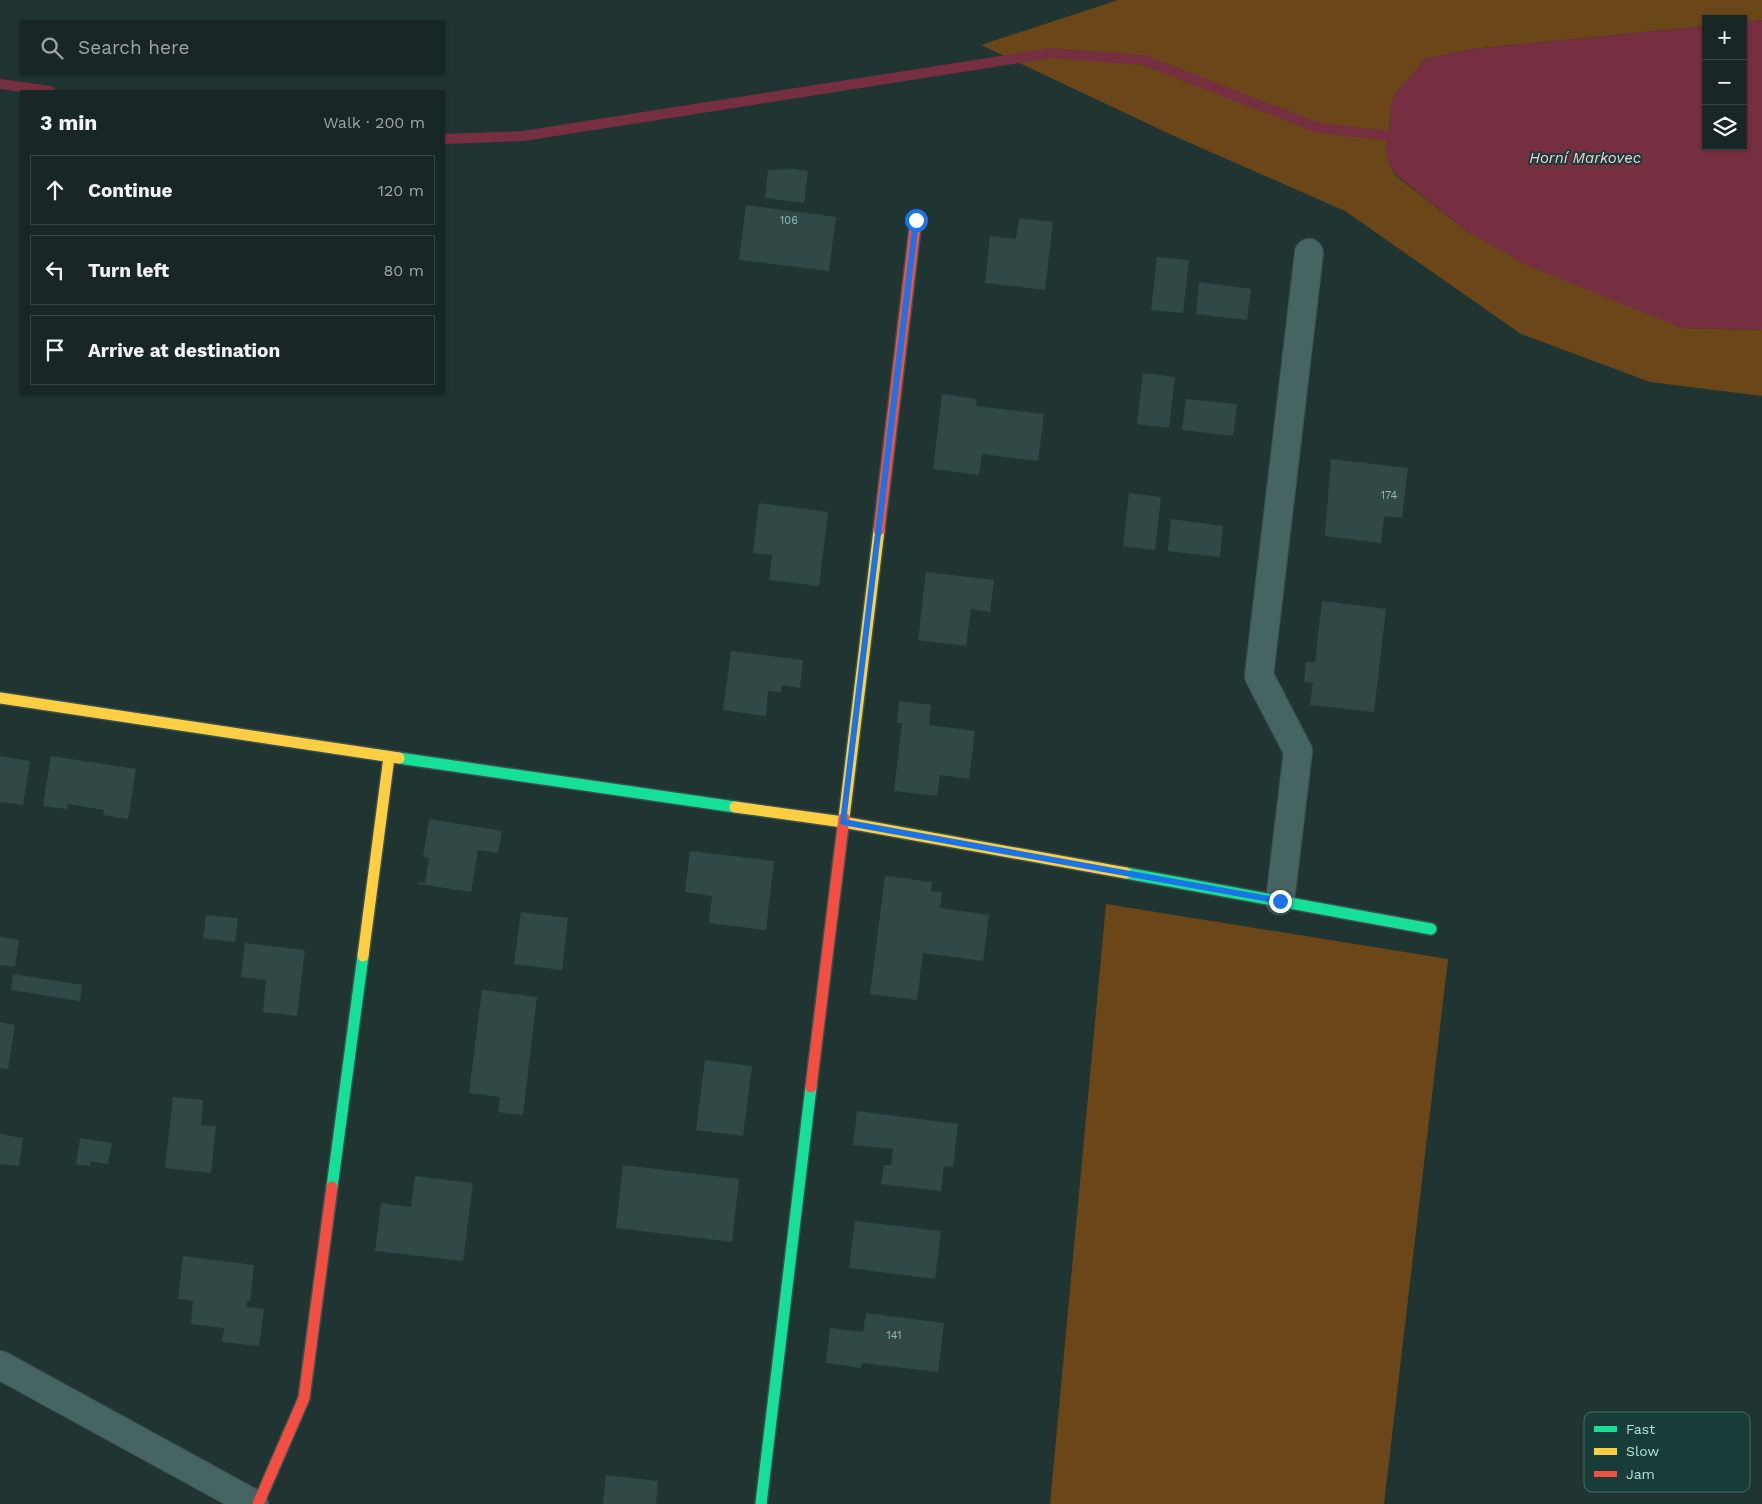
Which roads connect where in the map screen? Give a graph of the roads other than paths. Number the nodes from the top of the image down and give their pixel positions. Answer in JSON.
{"nodes":[{"id":1,"x":916,"y":220,"type":"dead end"},
{"id":2,"x":1309,"y":254,"type":"dead end"},
{"id":3,"x":0,"y":698,"type":"edge"},
{"id":4,"x":389,"y":757,"type":"junction"},
{"id":5,"x":843,"y":822,"type":"junction"},
{"id":6,"x":1280,"y":901,"type":"junction"},
{"id":7,"x":1432,"y":929,"type":"dead end"},
{"id":8,"x":0,"y":1365,"type":"edge"},
{"id":9,"x":256,"y":1504,"type":"edge"},
{"id":10,"x":762,"y":1504,"type":"edge"}],
"edges":[{"from":1,"to":5,"type":"street"},
{"from":2,"to":6,"type":"street"},
{"from":3,"to":4,"type":"street"},
{"from":4,"to":5,"type":"street"},
{"from":4,"to":9,"type":"street"},
{"from":5,"to":6,"type":"street"},
{"from":5,"to":10,"type":"street"},
{"from":6,"to":7,"type":"street"},
{"from":8,"to":9,"type":"street"}]}
